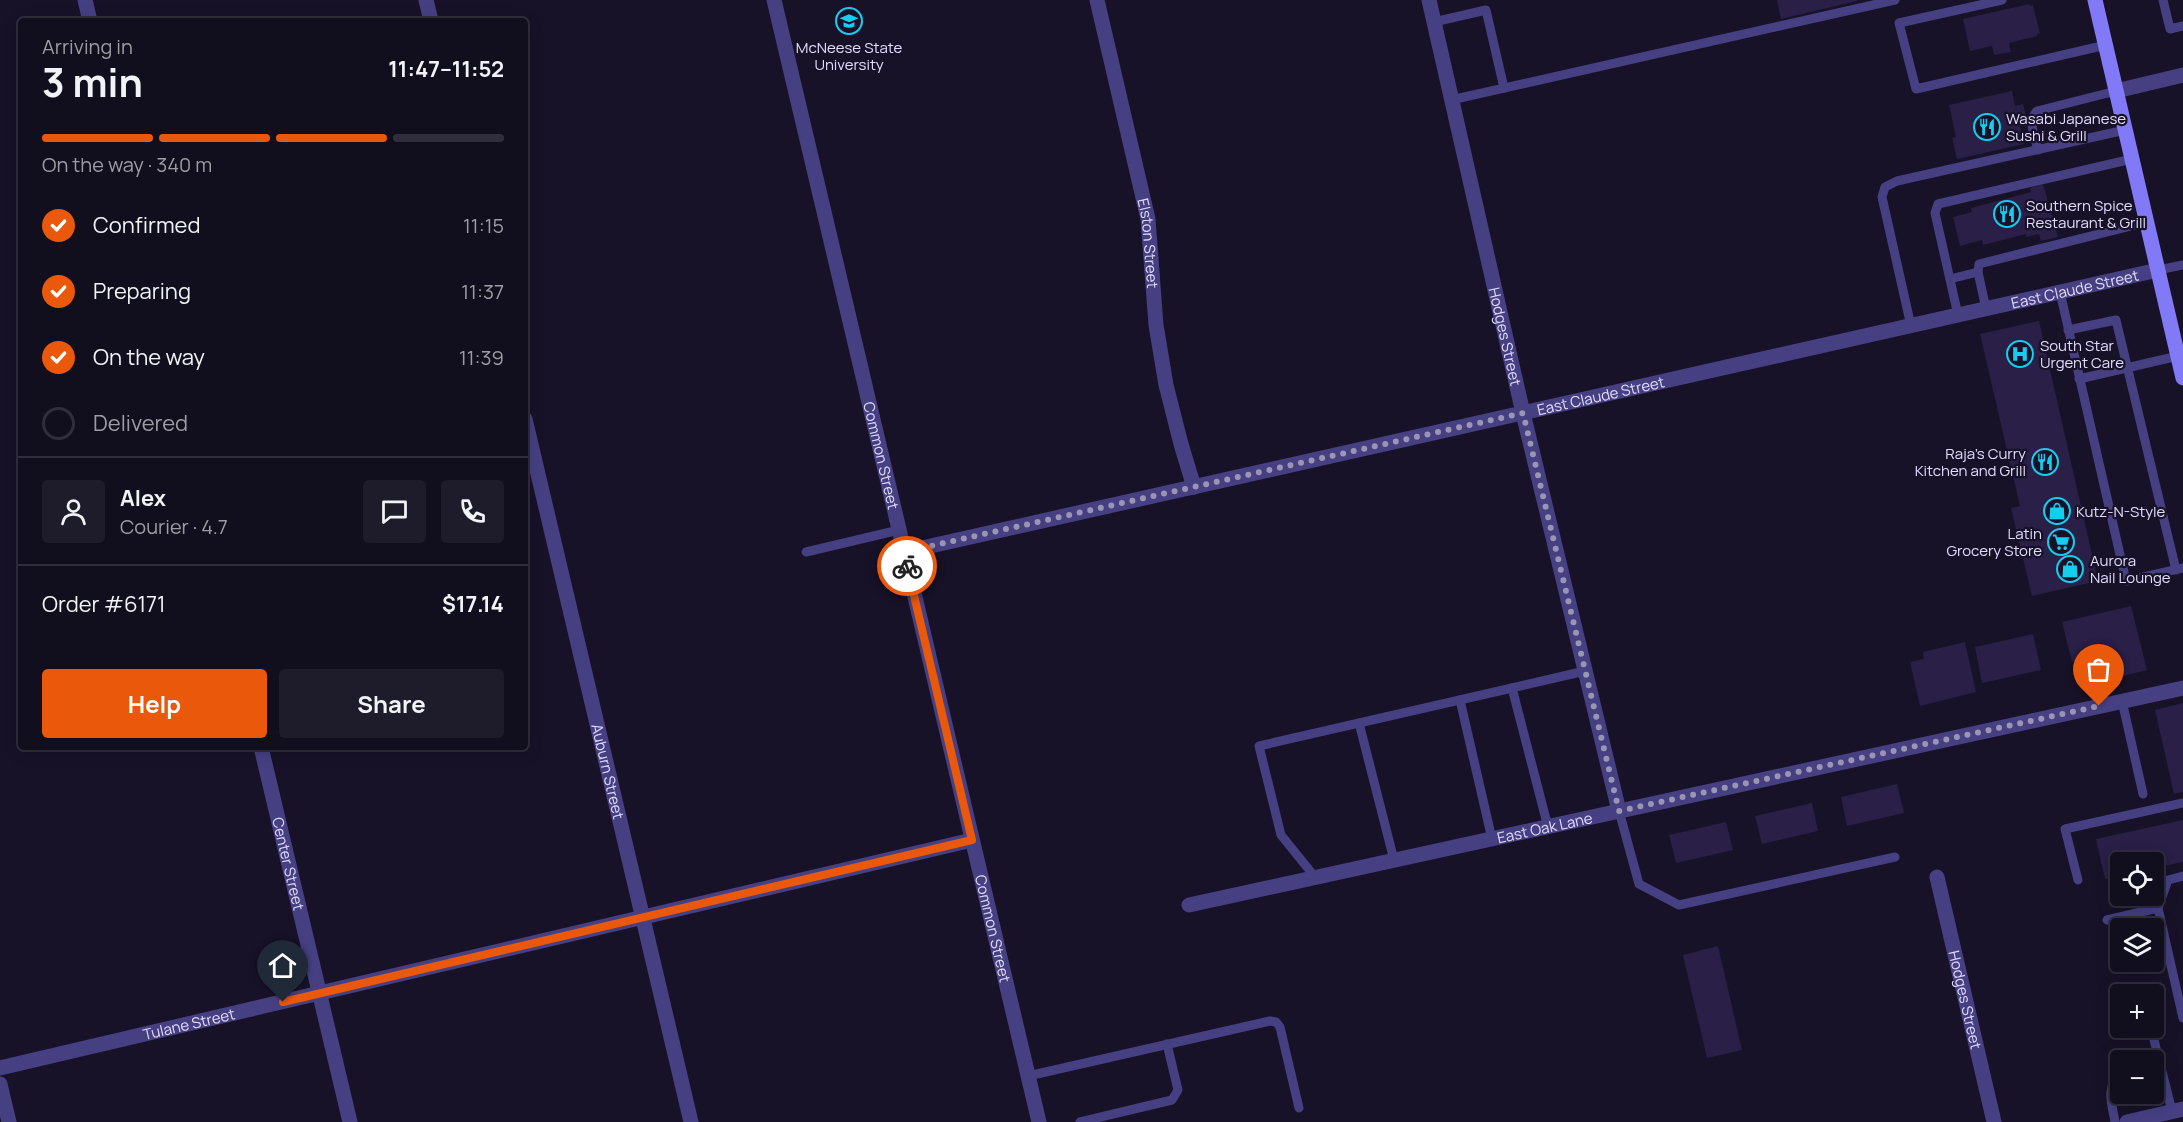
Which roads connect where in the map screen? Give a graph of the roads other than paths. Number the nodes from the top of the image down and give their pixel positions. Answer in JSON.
{"nodes":[{"id":1,"x":85,"y":0,"type":"edge"},
{"id":2,"x":426,"y":0,"type":"edge"},
{"id":3,"x":774,"y":0,"type":"edge"},
{"id":4,"x":1097,"y":0,"type":"edge"},
{"id":5,"x":1429,"y":0,"type":"edge"},
{"id":6,"x":1895,"y":0,"type":"edge"},
{"id":7,"x":2002,"y":0,"type":"edge"},
{"id":8,"x":2095,"y":0,"type":"edge"},
{"id":9,"x":2163,"y":0,"type":"edge"},
{"id":10,"x":89,"y":18,"type":"edge"},
{"id":11,"x":430,"y":18,"type":"edge"},
{"id":12,"x":1434,"y":22,"type":"junction"},
{"id":13,"x":2183,"y":26,"type":"edge"},
{"id":14,"x":2106,"y":45,"type":"junction"},
{"id":15,"x":2183,"y":75,"type":"edge"},
{"id":16,"x":1504,"y":88,"type":"junction"},
{"id":17,"x":2116,"y":91,"type":"junction"},
{"id":18,"x":1451,"y":100,"type":"junction"},
{"id":19,"x":2125,"y":130,"type":"junction"},
{"id":20,"x":2038,"y":150,"type":"junction"},
{"id":21,"x":2132,"y":159,"type":"junction"},
{"id":22,"x":2147,"y":222,"type":"junction"},
{"id":23,"x":2183,"y":265,"type":"edge"},
{"id":24,"x":2158,"y":270,"type":"junction"},
{"id":25,"x":1977,"y":272,"type":"junction"},
{"id":26,"x":1950,"y":279,"type":"junction"},
{"id":27,"x":2060,"y":292,"type":"junction"},
{"id":28,"x":1986,"y":309,"type":"junction"},
{"id":29,"x":1958,"y":315,"type":"junction"},
{"id":30,"x":1911,"y":326,"type":"junction"},
{"id":31,"x":2068,"y":330,"type":"junction"},
{"id":32,"x":2178,"y":356,"type":"junction"},
{"id":33,"x":2127,"y":368,"type":"junction"},
{"id":34,"x":2183,"y":375,"type":"edge"},
{"id":35,"x":2079,"y":379,"type":"junction"},
{"id":36,"x":1523,"y":413,"type":"junction"},
{"id":37,"x":528,"y":432,"type":"edge"},
{"id":38,"x":1194,"y":487,"type":"junction"},
{"id":39,"x":899,"y":530,"type":"junction"},
{"id":40,"x":806,"y":552,"type":"dead end"},
{"id":41,"x":904,"y":552,"type":"junction"},
{"id":42,"x":2179,"y":569,"type":"edge"},
{"id":43,"x":1585,"y":670,"type":"junction"},
{"id":44,"x":1512,"y":688,"type":"junction"},
{"id":45,"x":2183,"y":688,"type":"edge"},
{"id":46,"x":1460,"y":700,"type":"junction"},
{"id":47,"x":2122,"y":701,"type":"junction"},
{"id":48,"x":1359,"y":723,"type":"junction"},
{"id":49,"x":262,"y":750,"type":"edge"},
{"id":50,"x":2143,"y":794,"type":"dead end"},
{"id":51,"x":2183,"y":803,"type":"edge"},
{"id":52,"x":1619,"y":811,"type":"junction"},
{"id":53,"x":1548,"y":827,"type":"junction"},
{"id":54,"x":1492,"y":839,"type":"junction"},
{"id":55,"x":972,"y":840,"type":"junction"},
{"id":56,"x":1895,"y":856,"type":"dead end"},
{"id":57,"x":1394,"y":860,"type":"junction"},
{"id":58,"x":2183,"y":876,"type":"edge"},
{"id":59,"x":1315,"y":877,"type":"junction"},
{"id":60,"x":1937,"y":877,"type":"dead end"},
{"id":61,"x":2078,"y":880,"type":"dead end"},
{"id":62,"x":1189,"y":905,"type":"dead end"},
{"id":63,"x":2158,"y":908,"type":"junction"},
{"id":64,"x":643,"y":918,"type":"junction"},
{"id":65,"x":2107,"y":920,"type":"dead end"},
{"id":66,"x":319,"y":994,"type":"junction"},
{"id":67,"x":2183,"y":1018,"type":"edge"},
{"id":68,"x":1167,"y":1044,"type":"junction"},
{"id":69,"x":0,"y":1068,"type":"edge"},
{"id":70,"x":1028,"y":1076,"type":"junction"},
{"id":71,"x":0,"y":1084,"type":"edge"},
{"id":72,"x":2164,"y":1084,"type":"edge"},
{"id":73,"x":2112,"y":1104,"type":"edge"},
{"id":74,"x":1299,"y":1108,"type":"dead end"},
{"id":75,"x":2178,"y":1110,"type":"edge"},
{"id":76,"x":9,"y":1122,"type":"edge"},
{"id":77,"x":350,"y":1122,"type":"edge"},
{"id":78,"x":692,"y":1122,"type":"edge"},
{"id":79,"x":1039,"y":1122,"type":"edge"},
{"id":80,"x":1080,"y":1122,"type":"edge"},
{"id":81,"x":1994,"y":1122,"type":"edge"},
{"id":82,"x":2115,"y":1122,"type":"edge"},
{"id":83,"x":2127,"y":1122,"type":"edge"}],
"edges":[{"from":1,"to":10,"type":"street"},
{"from":2,"to":11,"type":"street"},
{"from":3,"to":39,"type":"street","name":"Common Street"},
{"from":4,"to":38,"type":"street","name":"Elston Street"},
{"from":5,"to":12,"type":"street","name":"Hodges Street"},
{"from":6,"to":16,"type":"lane"},
{"from":7,"to":14,"type":"lane"},
{"from":8,"to":14,"type":"main road"},
{"from":9,"to":13,"type":"lane"},
{"from":12,"to":16,"type":"lane"},
{"from":12,"to":18,"type":"street","name":"Hodges Street"},
{"from":14,"to":17,"type":"main road"},
{"from":15,"to":17,"type":"street"},
{"from":16,"to":18,"type":"lane"},
{"from":17,"to":19,"type":"main road"},
{"from":17,"to":20,"type":"lane"},
{"from":18,"to":36,"type":"street","name":"Hodges Street"},
{"from":19,"to":20,"type":"lane"},
{"from":19,"to":21,"type":"main road"},
{"from":20,"to":30,"type":"lane"},
{"from":21,"to":22,"type":"main road"},
{"from":21,"to":26,"type":"lane"},
{"from":22,"to":24,"type":"main road"},
{"from":22,"to":25,"type":"lane"},
{"from":23,"to":24,"type":"lane"},
{"from":24,"to":27,"type":"street","name":"East Claude Street"},
{"from":24,"to":32,"type":"main road"},
{"from":25,"to":26,"type":"lane"},
{"from":25,"to":28,"type":"lane"},
{"from":26,"to":29,"type":"lane"},
{"from":27,"to":28,"type":"street","name":"East Claude Street"},
{"from":27,"to":31,"type":"lane"},
{"from":28,"to":29,"type":"street","name":"East Claude Street"},
{"from":29,"to":30,"type":"street","name":"East Claude Street"},
{"from":30,"to":36,"type":"street","name":"East Claude Street"},
{"from":31,"to":33,"type":"lane"},
{"from":31,"to":35,"type":"lane"},
{"from":32,"to":33,"type":"lane"},
{"from":32,"to":34,"type":"main road"},
{"from":33,"to":35,"type":"lane"},
{"from":33,"to":42,"type":"lane"},
{"from":35,"to":42,"type":"lane"},
{"from":36,"to":38,"type":"street","name":"East Claude Street"},
{"from":36,"to":43,"type":"street","name":"Hodges Street"},
{"from":37,"to":64,"type":"street","name":"Auburn Street"},
{"from":38,"to":41,"type":"street","name":"East Claude Street"},
{"from":39,"to":40,"type":"lane"},
{"from":39,"to":41,"type":"street","name":"Common Street"},
{"from":41,"to":55,"type":"street","name":"Common Street"},
{"from":43,"to":44,"type":"lane"},
{"from":43,"to":52,"type":"street","name":"Hodges Street"},
{"from":44,"to":46,"type":"lane"},
{"from":44,"to":53,"type":"lane"},
{"from":45,"to":47,"type":"street","name":"East Oak Lane"},
{"from":46,"to":48,"type":"lane"},
{"from":46,"to":54,"type":"lane"},
{"from":47,"to":50,"type":"lane"},
{"from":47,"to":52,"type":"street","name":"East Oak Lane"},
{"from":48,"to":57,"type":"lane"},
{"from":48,"to":59,"type":"lane"},
{"from":49,"to":66,"type":"street","name":"Center Street"},
{"from":51,"to":61,"type":"lane"},
{"from":52,"to":53,"type":"street","name":"East Oak Lane"},
{"from":52,"to":56,"type":"lane"},
{"from":53,"to":54,"type":"street","name":"East Oak Lane"},
{"from":54,"to":57,"type":"street","name":"East Oak Lane"},
{"from":55,"to":64,"type":"street","name":"Tulane Street"},
{"from":55,"to":70,"type":"street","name":"Common Street"},
{"from":57,"to":59,"type":"street","name":"East Oak Lane"},
{"from":58,"to":63,"type":"lane"},
{"from":59,"to":62,"type":"street","name":"East Oak Lane"},
{"from":60,"to":81,"type":"street","name":"Hodges Street"},
{"from":63,"to":65,"type":"lane"},
{"from":63,"to":67,"type":"lane"},
{"from":64,"to":66,"type":"street","name":"Tulane Street"},
{"from":64,"to":78,"type":"street","name":"Auburn Street"},
{"from":66,"to":69,"type":"street","name":"Tulane Street"},
{"from":66,"to":77,"type":"street","name":"Center Street"},
{"from":68,"to":70,"type":"lane"},
{"from":68,"to":74,"type":"lane"},
{"from":68,"to":80,"type":"lane"},
{"from":70,"to":79,"type":"street","name":"Common Street"},
{"from":71,"to":76,"type":"street"},
{"from":72,"to":75,"type":"lane"},
{"from":73,"to":82,"type":"lane"},
{"from":75,"to":83,"type":"street"}]}
